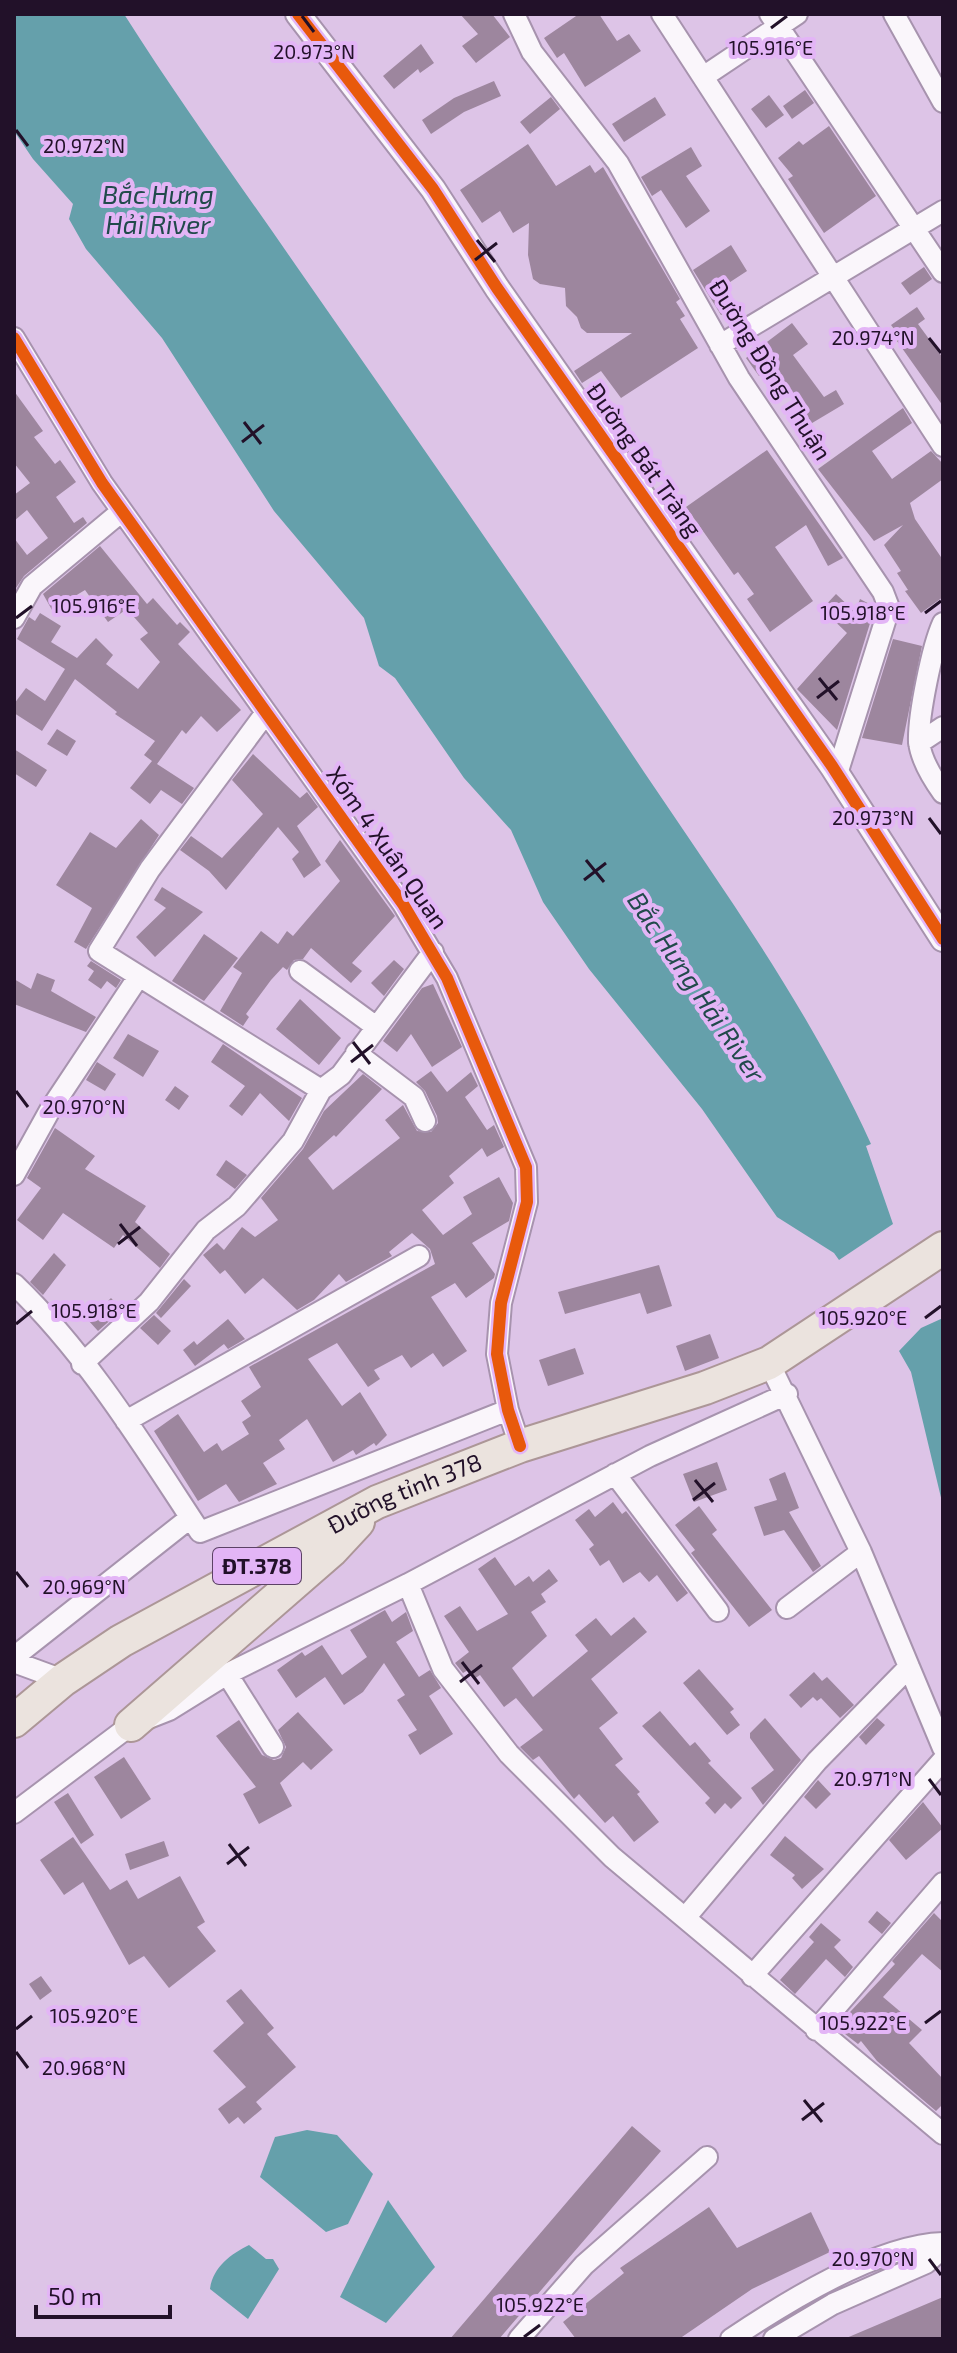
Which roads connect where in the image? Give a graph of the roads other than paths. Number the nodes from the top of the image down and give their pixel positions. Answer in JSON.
{"nodes":[{"id":1,"x":298,"y":14,"type":"edge"},
{"id":2,"x":514,"y":14,"type":"edge"},
{"id":3,"x":662,"y":14,"type":"edge"},
{"id":4,"x":797,"y":14,"type":"edge"},
{"id":5,"x":894,"y":14,"type":"edge"},
{"id":6,"x":775,"y":21,"type":"edge"},
{"id":7,"x":703,"y":77,"type":"junction"},
{"id":8,"x":943,"y":102,"type":"edge"},
{"id":9,"x":943,"y":211,"type":"edge"},
{"id":10,"x":914,"y":229,"type":"junction"},
{"id":11,"x":943,"y":272,"type":"edge"},
{"id":12,"x":834,"y":278,"type":"junction"},
{"id":13,"x":14,"y":338,"type":"edge"},
{"id":14,"x":720,"y":345,"type":"junction"},
{"id":15,"x":943,"y":446,"type":"edge"},
{"id":16,"x":122,"y":511,"type":"junction"},
{"id":17,"x":14,"y":618,"type":"edge"},
{"id":18,"x":943,"y":623,"type":"edge"},
{"id":19,"x":265,"y":714,"type":"junction"},
{"id":20,"x":943,"y":727,"type":"edge"},
{"id":21,"x":919,"y":743,"type":"junction"},
{"id":22,"x":837,"y":774,"type":"junction"},
{"id":23,"x":943,"y":793,"type":"edge"},
{"id":24,"x":943,"y":939,"type":"edge"},
{"id":25,"x":433,"y":952,"type":"junction"},
{"id":26,"x":300,"y":971,"type":"dead end"},
{"id":27,"x":139,"y":976,"type":"junction"},
{"id":28,"x":375,"y":1026,"type":"junction"},
{"id":29,"x":356,"y":1053,"type":"junction"},
{"id":30,"x":321,"y":1090,"type":"junction"},
{"id":31,"x":425,"y":1121,"type":"dead end"},
{"id":32,"x":14,"y":1175,"type":"edge"},
{"id":33,"x":943,"y":1248,"type":"edge"},
{"id":34,"x":419,"y":1256,"type":"dead end"},
{"id":35,"x":14,"y":1284,"type":"edge"},
{"id":36,"x":778,"y":1357,"type":"junction"},
{"id":37,"x":82,"y":1364,"type":"junction"},
{"id":38,"x":787,"y":1394,"type":"junction"},
{"id":39,"x":508,"y":1410,"type":"junction"},
{"id":40,"x":126,"y":1421,"type":"junction"},
{"id":41,"x":520,"y":1446,"type":"junction"},
{"id":42,"x":615,"y":1474,"type":"junction"},
{"id":43,"x":377,"y":1502,"type":"junction"},
{"id":44,"x":190,"y":1518,"type":"junction"},
{"id":45,"x":861,"y":1552,"type":"junction"},
{"id":46,"x":408,"y":1584,"type":"junction"},
{"id":47,"x":787,"y":1608,"type":"dead end"},
{"id":48,"x":718,"y":1611,"type":"dead end"},
{"id":49,"x":14,"y":1659,"type":"edge"},
{"id":50,"x":909,"y":1667,"type":"junction"},
{"id":51,"x":227,"y":1674,"type":"junction"},
{"id":52,"x":63,"y":1680,"type":"junction"},
{"id":53,"x":14,"y":1721,"type":"edge"},
{"id":54,"x":131,"y":1725,"type":"junction"},
{"id":55,"x":273,"y":1747,"type":"dead end"},
{"id":56,"x":943,"y":1748,"type":"edge"},
{"id":57,"x":943,"y":1760,"type":"edge"},
{"id":58,"x":14,"y":1813,"type":"edge"},
{"id":59,"x":943,"y":1883,"type":"edge"},
{"id":60,"x":685,"y":1918,"type":"junction"},
{"id":61,"x":752,"y":1976,"type":"junction"},
{"id":62,"x":816,"y":2030,"type":"junction"},
{"id":63,"x":943,"y":2134,"type":"edge"},
{"id":64,"x":707,"y":2157,"type":"dead end"},
{"id":65,"x":943,"y":2246,"type":"edge"},
{"id":66,"x":519,"y":2339,"type":"edge"},
{"id":67,"x":731,"y":2339,"type":"edge"},
{"id":68,"x":774,"y":2339,"type":"edge"}],
"edges":[{"from":1,"to":22,"type":"street","name":"Đường Bát Tràng"},
{"from":2,"to":14,"type":"street","name":"Đường Đồng Thuận"},
{"from":3,"to":7,"type":"street"},
{"from":4,"to":6,"type":"street"},
{"from":5,"to":8,"type":"street"},
{"from":6,"to":7,"type":"street"},
{"from":6,"to":10,"type":"street"},
{"from":7,"to":12,"type":"street"},
{"from":9,"to":10,"type":"street"},
{"from":10,"to":11,"type":"street"},
{"from":10,"to":12,"type":"street"},
{"from":12,"to":14,"type":"street"},
{"from":12,"to":15,"type":"street"},
{"from":13,"to":16,"type":"street","name":"Xóm 4 Xuân Quan"},
{"from":14,"to":22,"type":"street","name":"Đường Đồng Thuận"},
{"from":16,"to":17,"type":"street"},
{"from":16,"to":19,"type":"street","name":"Xóm 4 Xuân Quan"},
{"from":18,"to":21,"type":"street"},
{"from":19,"to":25,"type":"street","name":"Xóm 4 Xuân Quan"},
{"from":19,"to":27,"type":"street"},
{"from":20,"to":21,"type":"street"},
{"from":21,"to":23,"type":"street"},
{"from":22,"to":24,"type":"street","name":"Đường Bát Tràng"},
{"from":25,"to":28,"type":"street"},
{"from":25,"to":39,"type":"street","name":"Xóm 4 Xuân Quan"},
{"from":26,"to":28,"type":"street"},
{"from":27,"to":30,"type":"street"},
{"from":27,"to":32,"type":"street"},
{"from":28,"to":29,"type":"street"},
{"from":29,"to":30,"type":"street"},
{"from":29,"to":31,"type":"street"},
{"from":30,"to":37,"type":"street"},
{"from":33,"to":36,"type":"main road","number":"ĐT.378"},
{"from":34,"to":40,"type":"street"},
{"from":35,"to":37,"type":"street"},
{"from":36,"to":38,"type":"street"},
{"from":36,"to":41,"type":"main road","name":"Đường tỉnh 378","number":"ĐT.378"},
{"from":37,"to":40,"type":"street"},
{"from":38,"to":42,"type":"street"},
{"from":38,"to":45,"type":"street"},
{"from":39,"to":41,"type":"street","name":"Xóm 4 Xuân Quan"},
{"from":39,"to":44,"type":"street"},
{"from":40,"to":44,"type":"street"},
{"from":41,"to":43,"type":"main road","name":"Đường tỉnh 378","number":"ĐT.378"},
{"from":42,"to":46,"type":"street"},
{"from":42,"to":48,"type":"street"},
{"from":43,"to":52,"type":"main road","name":"Đường tỉnh 378","number":"ĐT.378"},
{"from":43,"to":54,"type":"main road"},
{"from":44,"to":49,"type":"street"},
{"from":45,"to":47,"type":"street"},
{"from":45,"to":50,"type":"street"},
{"from":46,"to":51,"type":"street"},
{"from":46,"to":60,"type":"street"},
{"from":49,"to":52,"type":"street"},
{"from":50,"to":56,"type":"street"},
{"from":50,"to":60,"type":"street"},
{"from":51,"to":54,"type":"street"},
{"from":51,"to":55,"type":"street"},
{"from":52,"to":53,"type":"main road","name":"Đường tỉnh 378","number":"ĐT.378"},
{"from":54,"to":58,"type":"street"},
{"from":57,"to":61,"type":"street"},
{"from":59,"to":62,"type":"street"},
{"from":60,"to":61,"type":"street"},
{"from":61,"to":62,"type":"street"},
{"from":62,"to":63,"type":"street"},
{"from":64,"to":66,"type":"street"},
{"from":65,"to":67,"type":"street"},
{"from":65,"to":68,"type":"street"}]}
